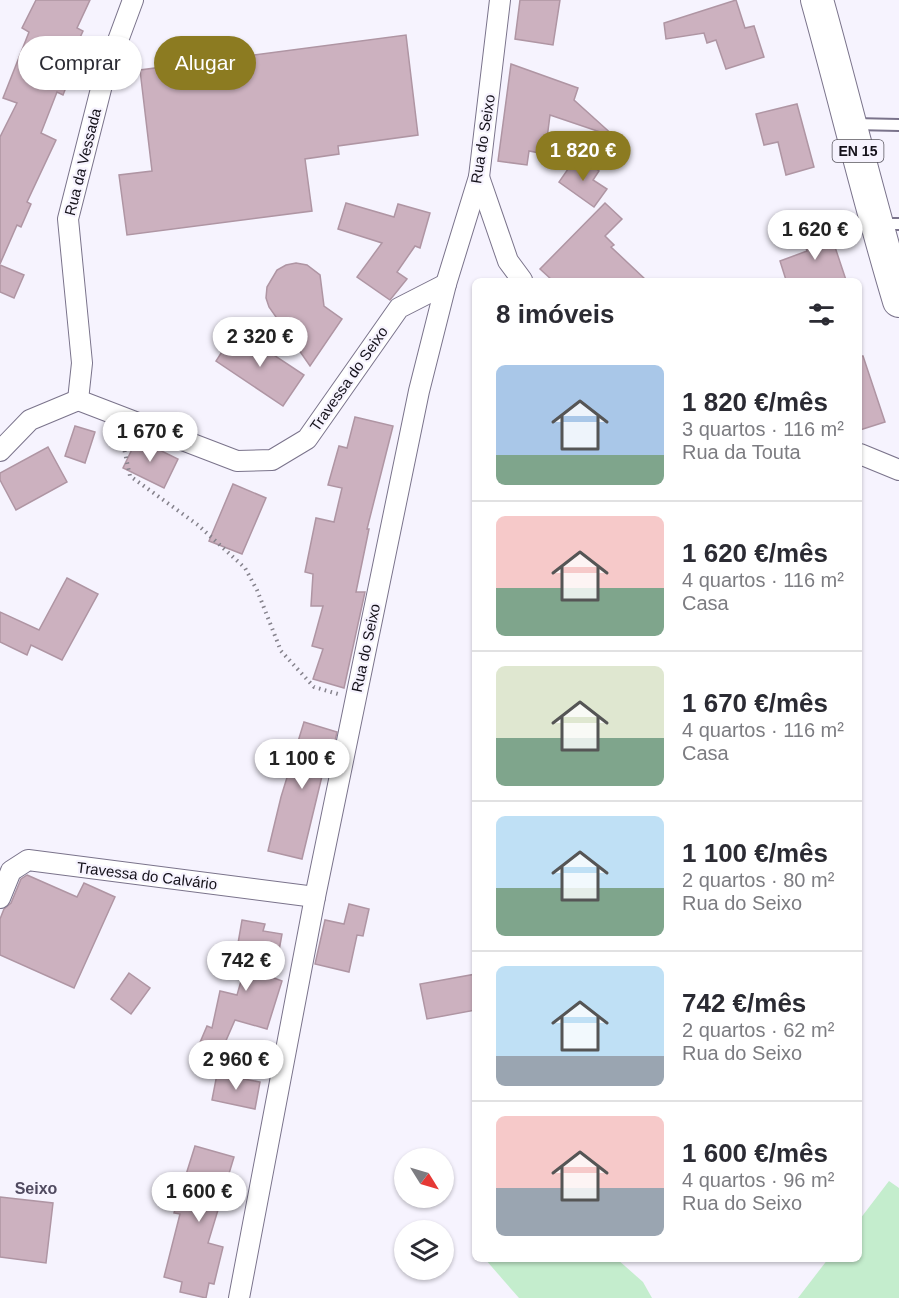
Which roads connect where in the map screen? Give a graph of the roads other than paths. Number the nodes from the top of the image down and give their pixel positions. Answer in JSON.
{"nodes":[{"id":1,"x":133,"y":0,"type":"edge"},
{"id":2,"x":500,"y":0,"type":"edge"},
{"id":3,"x":817,"y":0,"type":"edge"},
{"id":4,"x":852,"y":124,"type":"junction"},
{"id":5,"x":899,"y":125,"type":"edge"},
{"id":6,"x":479,"y":177,"type":"junction"},
{"id":7,"x":887,"y":224,"type":"edge"},
{"id":8,"x":521,"y":278,"type":"edge"},
{"id":9,"x":446,"y":284,"type":"junction"},
{"id":10,"x":899,"y":302,"type":"edge"},
{"id":11,"x":78,"y":400,"type":"junction"},
{"id":12,"x":0,"y":451,"type":"edge"},
{"id":13,"x":862,"y":455,"type":"edge"},
{"id":14,"x":899,"y":470,"type":"edge"},
{"id":15,"x":315,"y":897,"type":"junction"},
{"id":16,"x":0,"y":898,"type":"edge"},
{"id":17,"x":239,"y":1298,"type":"edge"}],
"edges":[{"from":1,"to":11,"type":"street","name":"Rua da Vessada"},
{"from":2,"to":6,"type":"street","name":"Rua do Seixo"},
{"from":3,"to":4,"type":"main road","number":"EN 15"},
{"from":4,"to":5,"type":"lane"},
{"from":4,"to":7,"type":"main road","number":"EN 15"},
{"from":6,"to":8,"type":"street"},
{"from":6,"to":9,"type":"street","name":"Rua do Seixo"},
{"from":7,"to":10,"type":"main road","number":"EN 15"},
{"from":9,"to":11,"type":"street","name":"Travessa do Seixo"},
{"from":9,"to":15,"type":"street","name":"Rua do Seixo"},
{"from":11,"to":12,"type":"street"},
{"from":13,"to":14,"type":"street"},
{"from":15,"to":16,"type":"street","name":"Travessa do Calvário"},
{"from":15,"to":17,"type":"street","name":"Rua do Seixo"}]}
